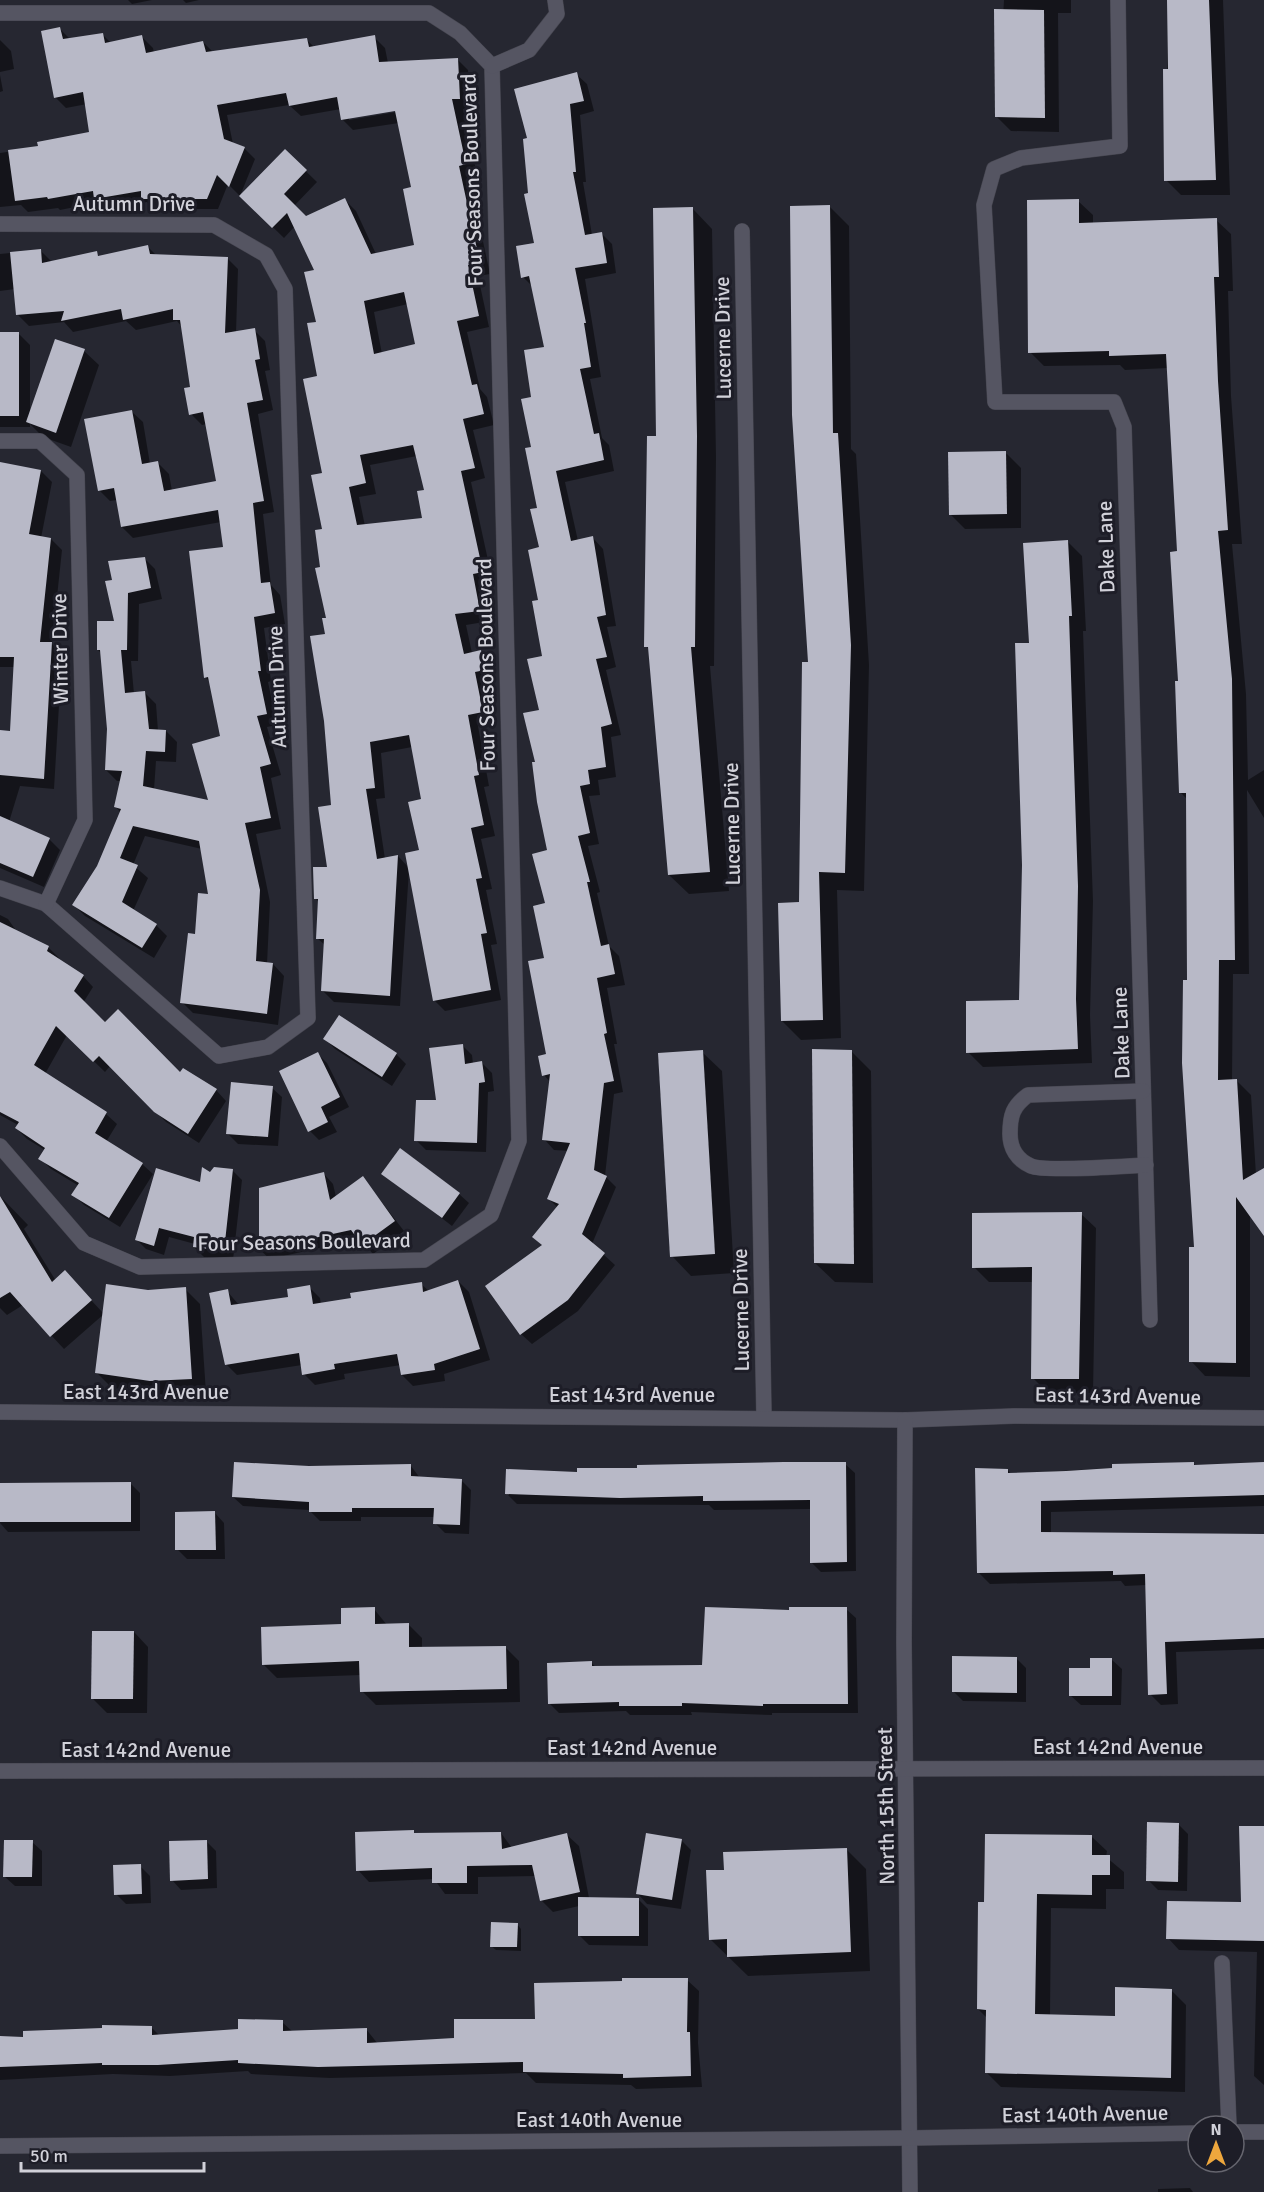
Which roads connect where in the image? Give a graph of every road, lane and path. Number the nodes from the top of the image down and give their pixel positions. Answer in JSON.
{"nodes":[{"id":1,"x":555,"y":0,"type":"edge"},
{"id":2,"x":1118,"y":0,"type":"edge"},
{"id":3,"x":394,"y":7,"type":"edge"},
{"id":4,"x":0,"y":13,"type":"edge"},
{"id":5,"x":492,"y":66,"type":"junction"},
{"id":6,"x":0,"y":224,"type":"edge"},
{"id":7,"x":742,"y":231,"type":"dead end"},
{"id":8,"x":0,"y":441,"type":"edge"},
{"id":9,"x":0,"y":888,"type":"edge"},
{"id":10,"x":46,"y":904,"type":"junction"},
{"id":11,"x":1143,"y":1091,"type":"junction"},
{"id":12,"x":0,"y":1146,"type":"edge"},
{"id":13,"x":1146,"y":1165,"type":"junction"},
{"id":14,"x":1150,"y":1320,"type":"dead end"},
{"id":15,"x":0,"y":1412,"type":"edge"},
{"id":16,"x":764,"y":1417,"type":"junction"},
{"id":17,"x":1264,"y":1418,"type":"edge"},
{"id":18,"x":905,"y":1420,"type":"junction"},
{"id":19,"x":1264,"y":1768,"type":"edge"},
{"id":20,"x":907,"y":1769,"type":"junction"},
{"id":21,"x":0,"y":1771,"type":"edge"},
{"id":22,"x":1222,"y":1963,"type":"dead end"},
{"id":23,"x":1228,"y":2114,"type":"edge"},
{"id":24,"x":1246,"y":2132,"type":"edge"},
{"id":25,"x":1264,"y":2132,"type":"edge"},
{"id":26,"x":1186,"y":2133,"type":"edge"},
{"id":27,"x":910,"y":2138,"type":"junction"},
{"id":28,"x":0,"y":2146,"type":"edge"},
{"id":29,"x":910,"y":2192,"type":"edge"}],
"edges":[{"from":1,"to":5,"type":"street"},
{"from":2,"to":11,"type":"street","name":"Dake Lane"},
{"from":3,"to":4,"type":"street","name":"Four Seasons Boulevard"},
{"from":3,"to":5,"type":"street","name":"Four Seasons Boulevard"},
{"from":5,"to":12,"type":"street","name":"Four Seasons Boulevard"},
{"from":6,"to":10,"type":"street","name":"Autumn Drive"},
{"from":7,"to":16,"type":"street","name":"Lucerne Drive"},
{"from":8,"to":10,"type":"street","name":"Winter Drive"},
{"from":9,"to":10,"type":"street","name":"Autumn Drive"},
{"from":11,"to":13,"type":"street","name":"Dake Lane"},
{"from":11,"to":13,"type":"street"},
{"from":13,"to":14,"type":"street","name":"Dake Lane"},
{"from":15,"to":16,"type":"street","name":"East 143rd Avenue"},
{"from":16,"to":18,"type":"street","name":"East 143rd Avenue"},
{"from":17,"to":18,"type":"street","name":"East 143rd Avenue"},
{"from":18,"to":20,"type":"street","name":"North 15th Street"},
{"from":19,"to":20,"type":"street","name":"East 142nd Avenue"},
{"from":20,"to":21,"type":"street","name":"East 142nd Avenue"},
{"from":20,"to":27,"type":"street","name":"North 15th Street"},
{"from":22,"to":23,"type":"street"},
{"from":24,"to":25,"type":"street"},
{"from":26,"to":27,"type":"street","name":"East 140th Avenue"},
{"from":27,"to":28,"type":"street","name":"East 140th Avenue"},
{"from":27,"to":29,"type":"street","name":"North 15th Street"}]}
